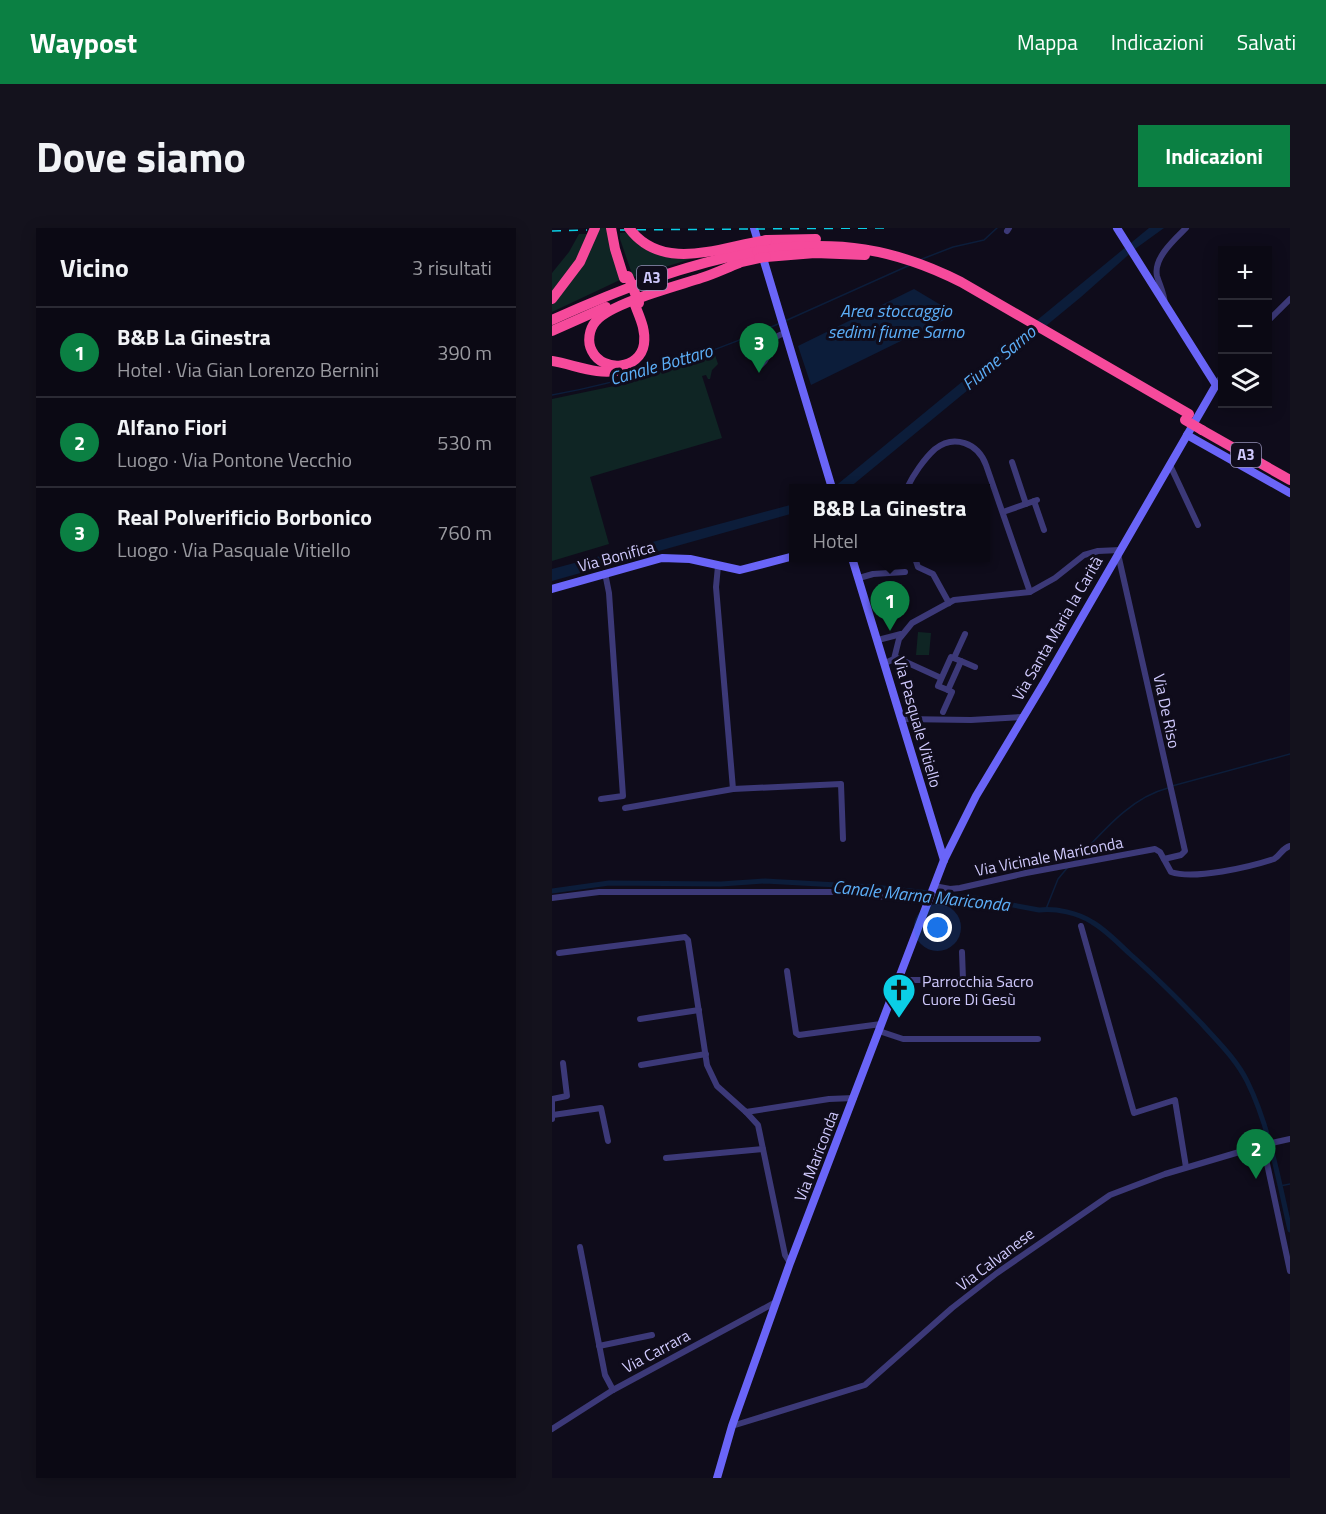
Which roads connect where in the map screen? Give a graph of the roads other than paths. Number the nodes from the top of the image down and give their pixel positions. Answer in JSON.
{"nodes":[{"id":1,"x":595,"y":228,"type":"edge"},
{"id":2,"x":613,"y":228,"type":"edge"},
{"id":3,"x":629,"y":228,"type":"edge"},
{"id":4,"x":754,"y":228,"type":"edge"},
{"id":5,"x":1117,"y":228,"type":"edge"},
{"id":6,"x":1186,"y":228,"type":"edge"},
{"id":7,"x":763,"y":251,"type":"junction"},
{"id":8,"x":739,"y":263,"type":"junction"},
{"id":9,"x":908,"y":263,"type":"junction"},
{"id":10,"x":552,"y":299,"type":"edge"},
{"id":11,"x":1290,"y":299,"type":"edge"},
{"id":12,"x":637,"y":304,"type":"junction"},
{"id":13,"x":1165,"y":304,"type":"junction"},
{"id":14,"x":1272,"y":317,"type":"edge"},
{"id":15,"x":552,"y":320,"type":"edge"},
{"id":16,"x":784,"y":330,"type":"junction"},
{"id":17,"x":552,"y":331,"type":"edge"},
{"id":18,"x":552,"y":360,"type":"edge"},
{"id":19,"x":761,"y":365,"type":"dead end"},
{"id":20,"x":1218,"y":382,"type":"edge"},
{"id":21,"x":1216,"y":385,"type":"junction"},
{"id":22,"x":1204,"y":427,"type":"junction"},
{"id":23,"x":1187,"y":435,"type":"junction"},
{"id":24,"x":1012,"y":462,"type":"dead end"},
{"id":25,"x":1170,"y":465,"type":"junction"},
{"id":26,"x":1290,"y":473,"type":"edge"},
{"id":27,"x":1290,"y":480,"type":"edge"},
{"id":28,"x":831,"y":484,"type":"edge"},
{"id":29,"x":910,"y":484,"type":"edge"},
{"id":30,"x":1290,"y":493,"type":"edge"},
{"id":31,"x":1026,"y":504,"type":"junction"},
{"id":32,"x":1003,"y":512,"type":"junction"},
{"id":33,"x":1198,"y":525,"type":"dead end"},
{"id":34,"x":1044,"y":530,"type":"dead end"},
{"id":35,"x":1119,"y":552,"type":"junction"},
{"id":36,"x":789,"y":557,"type":"edge"},
{"id":37,"x":853,"y":562,"type":"edge"},
{"id":38,"x":916,"y":562,"type":"edge"},
{"id":39,"x":718,"y":566,"type":"junction"},
{"id":40,"x":905,"y":572,"type":"dead end"},
{"id":41,"x":605,"y":573,"type":"junction"},
{"id":42,"x":859,"y":578,"type":"junction"},
{"id":43,"x":552,"y":589,"type":"edge"},
{"id":44,"x":1030,"y":592,"type":"junction"},
{"id":45,"x":949,"y":603,"type":"junction"},
{"id":46,"x":902,"y":634,"type":"junction"},
{"id":47,"x":964,"y":634,"type":"dead end"},
{"id":48,"x":882,"y":639,"type":"junction"},
{"id":49,"x":896,"y":647,"type":"junction"},
{"id":50,"x":895,"y":657,"type":"junction"},
{"id":51,"x":954,"y":658,"type":"junction"},
{"id":52,"x":961,"y":661,"type":"junction"},
{"id":53,"x":885,"y":663,"type":"junction"},
{"id":54,"x":975,"y":668,"type":"dead end"},
{"id":55,"x":941,"y":678,"type":"junction"},
{"id":56,"x":948,"y":690,"type":"junction"},
{"id":57,"x":943,"y":712,"type":"dead end"},
{"id":58,"x":1022,"y":717,"type":"junction"},
{"id":59,"x":902,"y":719,"type":"junction"},
{"id":60,"x":733,"y":789,"type":"junction"},
{"id":61,"x":601,"y":799,"type":"dead end"},
{"id":62,"x":625,"y":808,"type":"dead end"},
{"id":63,"x":843,"y":839,"type":"dead end"},
{"id":64,"x":1290,"y":846,"type":"edge"},
{"id":65,"x":1164,"y":859,"type":"junction"},
{"id":66,"x":944,"y":860,"type":"junction"},
{"id":67,"x":931,"y":894,"type":"junction"},
{"id":68,"x":552,"y":898,"type":"edge"},
{"id":69,"x":1081,"y":926,"type":"dead end"},
{"id":70,"x":962,"y":952,"type":"dead end"},
{"id":71,"x":559,"y":953,"type":"dead end"},
{"id":72,"x":786,"y":971,"type":"dead end"},
{"id":73,"x":898,"y":980,"type":"junction"},
{"id":74,"x":699,"y":1010,"type":"junction"},
{"id":75,"x":640,"y":1019,"type":"dead end"},
{"id":76,"x":880,"y":1028,"type":"junction"},
{"id":77,"x":1038,"y":1039,"type":"dead end"},
{"id":78,"x":706,"y":1054,"type":"junction"},
{"id":79,"x":563,"y":1063,"type":"dead end"},
{"id":80,"x":641,"y":1065,"type":"dead end"},
{"id":81,"x":854,"y":1098,"type":"junction"},
{"id":82,"x":552,"y":1099,"type":"edge"},
{"id":83,"x":746,"y":1112,"type":"junction"},
{"id":84,"x":553,"y":1117,"type":"edge"},
{"id":85,"x":1290,"y":1139,"type":"edge"},
{"id":86,"x":608,"y":1141,"type":"dead end"},
{"id":87,"x":1263,"y":1145,"type":"junction"},
{"id":88,"x":763,"y":1149,"type":"junction"},
{"id":89,"x":666,"y":1158,"type":"dead end"},
{"id":90,"x":1186,"y":1167,"type":"junction"},
{"id":91,"x":580,"y":1247,"type":"dead end"},
{"id":92,"x":790,"y":1263,"type":"junction"},
{"id":93,"x":1290,"y":1271,"type":"edge"},
{"id":94,"x":776,"y":1302,"type":"junction"},
{"id":95,"x":652,"y":1335,"type":"dead end"},
{"id":96,"x":599,"y":1346,"type":"junction"},
{"id":97,"x":613,"y":1390,"type":"junction"},
{"id":98,"x":732,"y":1426,"type":"junction"},
{"id":99,"x":552,"y":1429,"type":"edge"},
{"id":100,"x":717,"y":1478,"type":"edge"}],
"edges":[{"from":1,"to":10,"type":"highway"},
{"from":2,"to":12,"type":"highway","bridge":true},
{"from":3,"to":7,"type":"highway","bridge":true},
{"from":4,"to":16,"type":"street"},
{"from":5,"to":13,"type":"street"},
{"from":6,"to":13,"type":"street"},
{"from":7,"to":8,"type":"highway","number":"A3"},
{"from":7,"to":9,"type":"highway","number":"A3"},
{"from":7,"to":9,"type":"highway","number":"A3"},
{"from":7,"to":15,"type":"highway","number":"A3"},
{"from":8,"to":12,"type":"highway"},
{"from":8,"to":17,"type":"highway","number":"A3"},
{"from":9,"to":22,"type":"highway","number":"A3","bridge":true},
{"from":11,"to":14,"type":"street"},
{"from":12,"to":18,"type":"highway"},
{"from":13,"to":21,"type":"street"},
{"from":16,"to":19,"type":"street"},
{"from":16,"to":28,"type":"street"},
{"from":20,"to":21,"type":"street"},
{"from":21,"to":23,"type":"street","name":"Via Santa Maria la Carità"},
{"from":22,"to":26,"type":"highway","number":"A3"},
{"from":22,"to":27,"type":"highway","number":"A3"},
{"from":23,"to":25,"type":"street","name":"Via Santa Maria la Carità"},
{"from":23,"to":30,"type":"street"},
{"from":24,"to":31,"type":"street"},
{"from":25,"to":33,"type":"street"},
{"from":25,"to":35,"type":"street","name":"Via Santa Maria la Carità"},
{"from":29,"to":32,"type":"street"},
{"from":31,"to":32,"type":"street"},
{"from":31,"to":34,"type":"street"},
{"from":32,"to":44,"type":"street"},
{"from":35,"to":44,"type":"street"},
{"from":35,"to":58,"type":"street","name":"Via Santa Maria la Carità"},
{"from":35,"to":65,"type":"street","name":"Via De Riso"},
{"from":36,"to":39,"type":"street","name":"Via Bonifica"},
{"from":37,"to":42,"type":"street","name":"Via Pasquale Vitiello"},
{"from":38,"to":45,"type":"street"},
{"from":39,"to":41,"type":"street","name":"Via Bonifica"},
{"from":39,"to":60,"type":"street"},
{"from":40,"to":42,"type":"street"},
{"from":41,"to":43,"type":"street","name":"Via Bonifica"},
{"from":41,"to":61,"type":"street"},
{"from":42,"to":48,"type":"street","name":"Via Pasquale Vitiello"},
{"from":44,"to":45,"type":"street"},
{"from":45,"to":46,"type":"street"},
{"from":46,"to":48,"type":"street"},
{"from":46,"to":49,"type":"street"},
{"from":47,"to":51,"type":"street"},
{"from":48,"to":49,"type":"street"},
{"from":48,"to":53,"type":"street","name":"Via Pasquale Vitiello"},
{"from":49,"to":50,"type":"street"},
{"from":50,"to":53,"type":"street"},
{"from":50,"to":55,"type":"street"},
{"from":51,"to":52,"type":"street"},
{"from":51,"to":55,"type":"street"},
{"from":52,"to":54,"type":"street"},
{"from":52,"to":56,"type":"street"},
{"from":53,"to":59,"type":"street","name":"Via Pasquale Vitiello"},
{"from":55,"to":56,"type":"street"},
{"from":56,"to":57,"type":"street"},
{"from":58,"to":59,"type":"street"},
{"from":58,"to":66,"type":"street","name":"Via Santa Maria la Carità"},
{"from":59,"to":66,"type":"street","name":"Via Pasquale Vitiello"},
{"from":60,"to":62,"type":"street"},
{"from":60,"to":63,"type":"street"},
{"from":64,"to":65,"type":"street"},
{"from":65,"to":67,"type":"street","name":"Via Vicinale Mariconda"},
{"from":66,"to":67,"type":"street","name":"Via Santa Maria la Carità"},
{"from":67,"to":68,"type":"street","name":"Via Vicinale Mariconda"},
{"from":67,"to":73,"type":"street","name":"Via Mariconda"},
{"from":69,"to":90,"type":"street"},
{"from":70,"to":73,"type":"street"},
{"from":71,"to":74,"type":"street"},
{"from":72,"to":76,"type":"street"},
{"from":73,"to":76,"type":"street","name":"Via Mariconda"},
{"from":74,"to":75,"type":"street"},
{"from":74,"to":78,"type":"street"},
{"from":76,"to":77,"type":"street"},
{"from":76,"to":81,"type":"street","name":"Via Mariconda"},
{"from":78,"to":80,"type":"street"},
{"from":78,"to":83,"type":"street"},
{"from":79,"to":82,"type":"street"},
{"from":81,"to":83,"type":"street"},
{"from":81,"to":92,"type":"street","name":"Via Mariconda"},
{"from":82,"to":84,"type":"street"},
{"from":83,"to":88,"type":"street"},
{"from":84,"to":86,"type":"street"},
{"from":85,"to":87,"type":"street","name":"Via Calvanese"},
{"from":87,"to":90,"type":"street","name":"Via Calvanese"},
{"from":87,"to":93,"type":"street"},
{"from":88,"to":89,"type":"street"},
{"from":88,"to":92,"type":"street"},
{"from":90,"to":98,"type":"street","name":"Via Calvanese"},
{"from":91,"to":96,"type":"street"},
{"from":92,"to":94,"type":"street","name":"Via Mariconda"},
{"from":94,"to":97,"type":"street","name":"Via Carrara"},
{"from":94,"to":98,"type":"street","name":"Via Mariconda"},
{"from":95,"to":96,"type":"street"},
{"from":96,"to":97,"type":"street"},
{"from":97,"to":99,"type":"street","name":"Via Carrara"},
{"from":98,"to":100,"type":"street","name":"Via Mariconda"}]}
